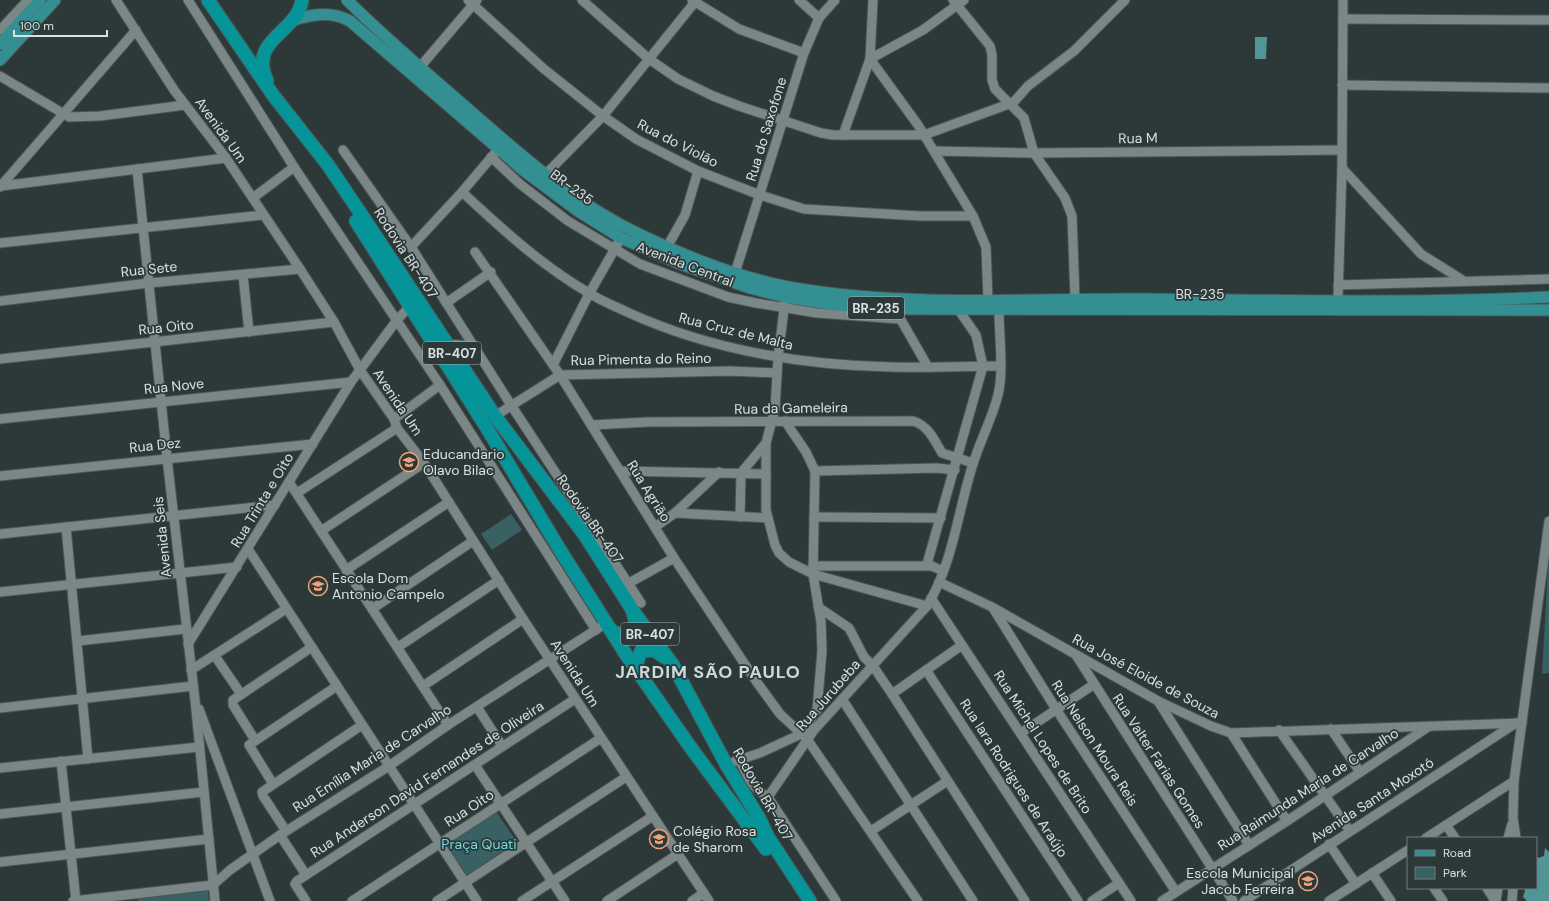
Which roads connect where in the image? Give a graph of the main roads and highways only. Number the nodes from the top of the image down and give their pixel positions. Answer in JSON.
{"nodes":[{"id":1,"x":40,"y":0,"type":"edge"},
{"id":2,"x":55,"y":0,"type":"edge"},
{"id":3,"x":198,"y":0,"type":"edge"},
{"id":4,"x":208,"y":0,"type":"edge"},
{"id":5,"x":302,"y":0,"type":"edge"},
{"id":6,"x":346,"y":0,"type":"edge"},
{"id":7,"x":294,"y":20,"type":"junction"},
{"id":8,"x":0,"y":44,"type":"edge"},
{"id":9,"x":0,"y":60,"type":"edge"},
{"id":10,"x":272,"y":95,"type":"junction"},
{"id":11,"x":807,"y":296,"type":"junction"},
{"id":12,"x":1549,"y":297,"type":"edge"},
{"id":13,"x":1549,"y":310,"type":"edge"},
{"id":14,"x":637,"y":607,"type":"junction"},
{"id":15,"x":602,"y":629,"type":"junction"},
{"id":16,"x":673,"y":665,"type":"junction"},
{"id":17,"x":638,"y":671,"type":"junction"},
{"id":18,"x":800,"y":901,"type":"edge"},
{"id":19,"x":810,"y":901,"type":"edge"}],
"edges":[{"from":1,"to":8,"type":"main road"},
{"from":2,"to":9,"type":"main road"},
{"from":3,"to":15,"type":"highway","name":"Rodovia BR-407","number":"BR-407"},
{"from":4,"to":10,"type":"highway"},
{"from":5,"to":7,"type":"highway"},
{"from":6,"to":11,"type":"main road","name":"BR-235","number":"BR-235"},
{"from":7,"to":10,"type":"highway"},
{"from":7,"to":11,"type":"main road","name":"BR-235","number":"BR-235"},
{"from":10,"to":14,"type":"highway","name":"Rodovia BR-407","number":"BR-407"},
{"from":11,"to":12,"type":"main road","name":"BR-235","number":"BR-235"},
{"from":11,"to":13,"type":"main road","name":"BR-235","number":"BR-235"},
{"from":14,"to":15,"type":"highway"},
{"from":14,"to":16,"type":"highway","name":"Rodovia BR-407","number":"BR-407"},
{"from":15,"to":17,"type":"highway","name":"Rodovia BR-407","number":"BR-407"},
{"from":16,"to":17,"type":"highway"},
{"from":16,"to":19,"type":"highway","name":"Rodovia BR-407","number":"BR-407"},
{"from":17,"to":18,"type":"highway","name":"Rodovia BR-407","number":"BR-407"}]}
